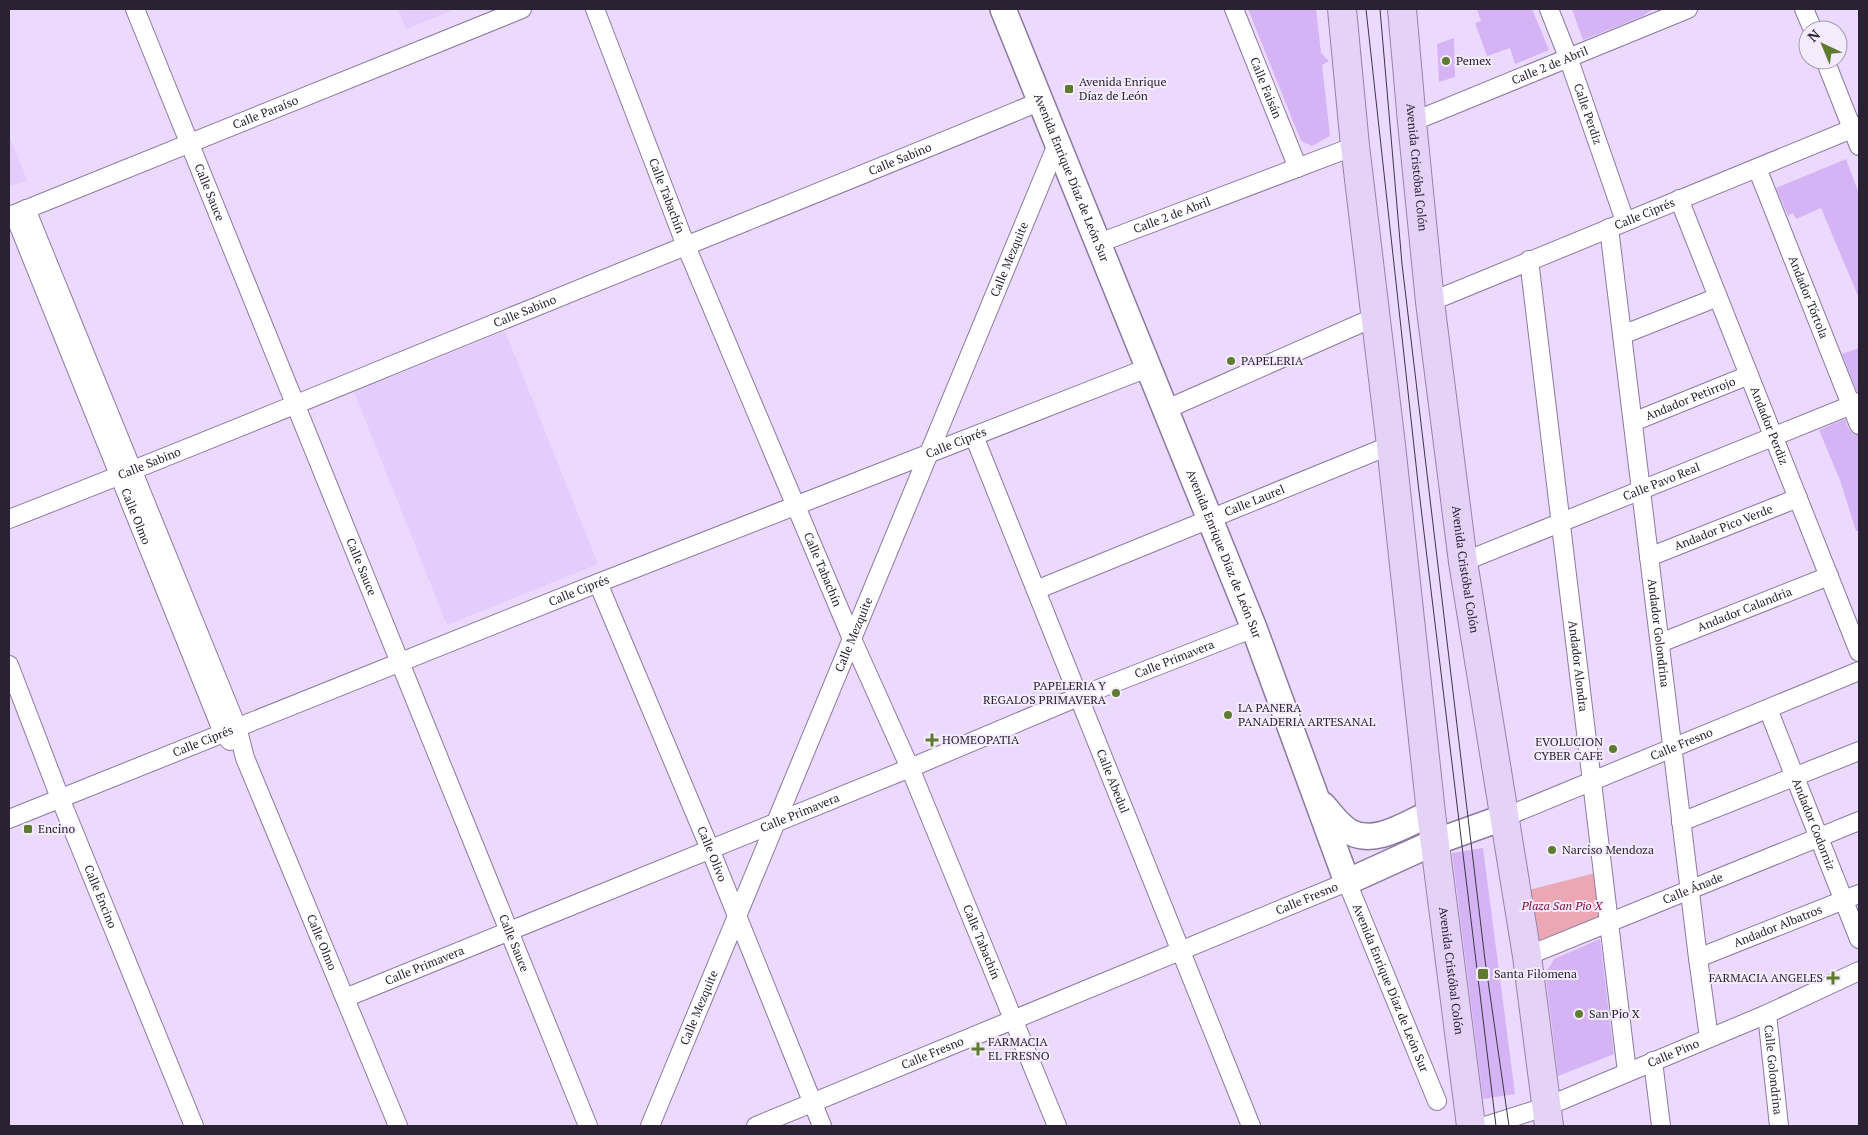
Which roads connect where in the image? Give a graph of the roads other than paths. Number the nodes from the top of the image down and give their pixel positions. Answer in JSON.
{"nodes":[{"id":1,"x":135,"y":9,"type":"edge"},
{"id":2,"x":522,"y":9,"type":"edge"},
{"id":3,"x":595,"y":9,"type":"edge"},
{"id":4,"x":1004,"y":9,"type":"edge"},
{"id":5,"x":1234,"y":9,"type":"edge"},
{"id":6,"x":1342,"y":9,"type":"edge"},
{"id":7,"x":1402,"y":9,"type":"edge"},
{"id":8,"x":1549,"y":9,"type":"edge"},
{"id":9,"x":1688,"y":9,"type":"edge"},
{"id":10,"x":1568,"y":57,"type":"junction"},
{"id":11,"x":1830,"y":70,"type":"edge"},
{"id":12,"x":1041,"y":101,"type":"junction"},
{"id":13,"x":1412,"y":122,"type":"junction"},
{"id":14,"x":1856,"y":127,"type":"edge"},
{"id":15,"x":1058,"y":142,"type":"junction"},
{"id":16,"x":189,"y":143,"type":"junction"},
{"id":17,"x":1355,"y":146,"type":"junction"},
{"id":18,"x":1859,"y":146,"type":"edge"},
{"id":19,"x":1298,"y":168,"type":"junction"},
{"id":20,"x":1757,"y":168,"type":"junction"},
{"id":21,"x":1679,"y":199,"type":"junction"},
{"id":22,"x":16,"y":213,"type":"edge"},
{"id":23,"x":1617,"y":225,"type":"junction"},
{"id":24,"x":1100,"y":244,"type":"junction"},
{"id":25,"x":686,"y":246,"type":"junction"},
{"id":26,"x":1529,"y":260,"type":"junction"},
{"id":27,"x":1718,"y":297,"type":"junction"},
{"id":28,"x":1430,"y":302,"type":"junction"},
{"id":29,"x":1375,"y":317,"type":"junction"},
{"id":30,"x":1622,"y":335,"type":"junction"},
{"id":31,"x":1150,"y":367,"type":"junction"},
{"id":32,"x":1749,"y":375,"type":"junction"},
{"id":33,"x":295,"y":404,"type":"junction"},
{"id":34,"x":1855,"y":404,"type":"edge"},
{"id":35,"x":1167,"y":409,"type":"junction"},
{"id":36,"x":1633,"y":422,"type":"junction"},
{"id":37,"x":1859,"y":425,"type":"edge"},
{"id":38,"x":974,"y":436,"type":"junction"},
{"id":39,"x":1774,"y":437,"type":"junction"},
{"id":40,"x":1391,"y":445,"type":"junction"},
{"id":41,"x":929,"y":452,"type":"junction"},
{"id":42,"x":126,"y":474,"type":"junction"},
{"id":43,"x":1641,"y":490,"type":"junction"},
{"id":44,"x":1798,"y":498,"type":"junction"},
{"id":45,"x":795,"y":506,"type":"junction"},
{"id":46,"x":1210,"y":517,"type":"junction"},
{"id":47,"x":9,"y":519,"type":"edge"},
{"id":48,"x":1561,"y":523,"type":"junction"},
{"id":49,"x":1650,"y":557,"type":"junction"},
{"id":50,"x":1463,"y":562,"type":"junction"},
{"id":51,"x":1829,"y":576,"type":"junction"},
{"id":52,"x":598,"y":583,"type":"junction"},
{"id":53,"x":1036,"y":590,"type":"junction"},
{"id":54,"x":1254,"y":628,"type":"junction"},
{"id":55,"x":852,"y":639,"type":"junction"},
{"id":56,"x":1660,"y":643,"type":"junction"},
{"id":57,"x":1859,"y":652,"type":"edge"},
{"id":58,"x":400,"y":662,"type":"junction"},
{"id":59,"x":9,"y":665,"type":"edge"},
{"id":60,"x":1859,"y":671,"type":"edge"},
{"id":61,"x":1078,"y":697,"type":"junction"},
{"id":62,"x":1768,"y":709,"type":"junction"},
{"id":63,"x":230,"y":730,"type":"junction"},
{"id":64,"x":1673,"y":748,"type":"junction"},
{"id":65,"x":1859,"y":751,"type":"edge"},
{"id":66,"x":910,"y":768,"type":"junction"},
{"id":67,"x":1795,"y":776,"type":"junction"},
{"id":68,"x":1592,"y":781,"type":"junction"},
{"id":69,"x":60,"y":798,"type":"junction"},
{"id":70,"x":1316,"y":798,"type":"junction"},
{"id":71,"x":1431,"y":813,"type":"junction"},
{"id":72,"x":1505,"y":818,"type":"junction"},
{"id":73,"x":9,"y":819,"type":"edge"},
{"id":74,"x":1859,"y":821,"type":"edge"},
{"id":75,"x":776,"y":822,"type":"junction"},
{"id":76,"x":1681,"y":822,"type":"junction"},
{"id":77,"x":1819,"y":837,"type":"junction"},
{"id":78,"x":1435,"y":842,"type":"junction"},
{"id":79,"x":710,"y":849,"type":"junction"},
{"id":80,"x":1348,"y":882,"type":"junction"},
{"id":81,"x":1690,"y":890,"type":"junction"},
{"id":82,"x":1851,"y":897,"type":"edge"},
{"id":83,"x":737,"y":917,"type":"junction"},
{"id":84,"x":1610,"y":923,"type":"junction"},
{"id":85,"x":508,"y":930,"type":"junction"},
{"id":86,"x":1859,"y":939,"type":"edge"},
{"id":87,"x":1180,"y":952,"type":"junction"},
{"id":88,"x":1527,"y":956,"type":"junction"},
{"id":89,"x":1698,"y":958,"type":"junction"},
{"id":90,"x":1859,"y":971,"type":"edge"},
{"id":91,"x":345,"y":998,"type":"junction"},
{"id":92,"x":1767,"y":1014,"type":"junction"},
{"id":93,"x":1013,"y":1022,"type":"junction"},
{"id":94,"x":1709,"y":1038,"type":"junction"},
{"id":95,"x":1653,"y":1061,"type":"junction"},
{"id":96,"x":1627,"y":1072,"type":"junction"},
{"id":97,"x":1437,"y":1101,"type":"dead end"},
{"id":98,"x":813,"y":1103,"type":"junction"},
{"id":99,"x":1549,"y":1116,"type":"edge"},
{"id":100,"x":194,"y":1126,"type":"edge"},
{"id":101,"x":398,"y":1126,"type":"edge"},
{"id":102,"x":588,"y":1126,"type":"edge"},
{"id":103,"x":650,"y":1126,"type":"edge"},
{"id":104,"x":756,"y":1126,"type":"edge"},
{"id":105,"x":822,"y":1126,"type":"edge"},
{"id":106,"x":1057,"y":1126,"type":"edge"},
{"id":107,"x":1251,"y":1126,"type":"edge"},
{"id":108,"x":1471,"y":1126,"type":"edge"},
{"id":109,"x":1485,"y":1126,"type":"edge"},
{"id":110,"x":1661,"y":1126,"type":"edge"},
{"id":111,"x":1779,"y":1126,"type":"edge"}],
"edges":[{"from":1,"to":16,"type":"street","name":"Calle Sauce"},
{"from":2,"to":16,"type":"street","name":"Calle Paraíso"},
{"from":3,"to":25,"type":"street","name":"Calle Tabachín"},
{"from":4,"to":12,"type":"main road","name":"Avenida Enrique Díaz de León Sur"},
{"from":5,"to":19,"type":"street","name":"Calle Faisán"},
{"from":6,"to":17,"type":"main road","name":"Avenida Cristóbal Colón"},
{"from":7,"to":13,"type":"main road","name":"Avenida Cristóbal Colón"},
{"from":8,"to":10,"type":"street","name":"Calle Perdiz"},
{"from":9,"to":10,"type":"street","name":"Calle 2 de Abril"},
{"from":10,"to":13,"type":"street","name":"Calle 2 de Abril"},
{"from":10,"to":23,"type":"street","name":"Calle Perdiz"},
{"from":11,"to":14,"type":"street"},
{"from":12,"to":15,"type":"main road","name":"Avenida Enrique Díaz de León Sur"},
{"from":12,"to":25,"type":"street","name":"Calle Sabino"},
{"from":13,"to":28,"type":"main road","name":"Avenida Cristóbal Colón"},
{"from":14,"to":18,"type":"street"},
{"from":14,"to":20,"type":"street","name":"Calle Ciprés"},
{"from":15,"to":24,"type":"main road","name":"Avenida Enrique Díaz de León Sur"},
{"from":15,"to":41,"type":"street","name":"Calle Mezquite"},
{"from":16,"to":22,"type":"street","name":"Calle Paraíso"},
{"from":16,"to":33,"type":"street","name":"Calle Sauce"},
{"from":17,"to":19,"type":"street","name":"Calle 2 de Abril"},
{"from":17,"to":29,"type":"main road","name":"Avenida Cristóbal Colón"},
{"from":19,"to":24,"type":"street","name":"Calle 2 de Abril"},
{"from":20,"to":21,"type":"street","name":"Calle Ciprés"},
{"from":20,"to":34,"type":"street","name":"Andador Tórtola"},
{"from":21,"to":23,"type":"street","name":"Calle Ciprés"},
{"from":21,"to":27,"type":"street","name":"Andador Perdiz"},
{"from":22,"to":42,"type":"street","name":"Calle Olmo"},
{"from":23,"to":26,"type":"street","name":"Calle Ciprés"},
{"from":23,"to":30,"type":"street","name":"Andador Golondrina"},
{"from":24,"to":31,"type":"main road","name":"Avenida Enrique Díaz de León Sur"},
{"from":25,"to":33,"type":"street","name":"Calle Sabino"},
{"from":25,"to":45,"type":"street","name":"Calle Tabachín"},
{"from":26,"to":28,"type":"street","name":"Calle Ciprés"},
{"from":26,"to":48,"type":"street","name":"Andador Alondra"},
{"from":27,"to":30,"type":"street"},
{"from":27,"to":32,"type":"street","name":"Andador Perdiz"},
{"from":28,"to":50,"type":"main road","name":"Avenida Cristóbal Colón"},
{"from":29,"to":35,"type":"street"},
{"from":29,"to":40,"type":"main road","name":"Avenida Cristóbal Colón"},
{"from":30,"to":36,"type":"street","name":"Andador Golondrina"},
{"from":31,"to":35,"type":"main road","name":"Avenida Enrique Díaz de León Sur"},
{"from":31,"to":38,"type":"street","name":"Calle Ciprés"},
{"from":32,"to":36,"type":"street","name":"Andador Petirrojo"},
{"from":32,"to":39,"type":"street","name":"Andador Perdiz"},
{"from":33,"to":42,"type":"street","name":"Calle Sabino"},
{"from":33,"to":58,"type":"street","name":"Calle Sauce"},
{"from":34,"to":37,"type":"street","name":"Andador Tórtola"},
{"from":34,"to":39,"type":"street","name":"Calle Pavo Real"},
{"from":35,"to":46,"type":"main road","name":"Avenida Enrique Díaz de León Sur"},
{"from":36,"to":43,"type":"street","name":"Andador Golondrina"},
{"from":38,"to":41,"type":"street","name":"Calle Ciprés"},
{"from":38,"to":53,"type":"street","name":"Calle Abedul"},
{"from":39,"to":43,"type":"street","name":"Calle Pavo Real"},
{"from":39,"to":44,"type":"street","name":"Andador Perdiz"},
{"from":40,"to":46,"type":"street","name":"Calle Laurel"},
{"from":40,"to":71,"type":"main road","name":"Avenida Cristóbal Colón"},
{"from":41,"to":45,"type":"street","name":"Calle Ciprés"},
{"from":41,"to":55,"type":"street","name":"Calle Mezquite"},
{"from":42,"to":47,"type":"street","name":"Calle Sabino"},
{"from":42,"to":63,"type":"street","name":"Calle Olmo"},
{"from":43,"to":48,"type":"street","name":"Calle Pavo Real"},
{"from":43,"to":49,"type":"street","name":"Andador Golondrina"},
{"from":44,"to":49,"type":"street","name":"Andador Pico Verde"},
{"from":44,"to":51,"type":"street","name":"Andador Perdiz"},
{"from":45,"to":52,"type":"street","name":"Calle Ciprés"},
{"from":45,"to":55,"type":"street","name":"Calle Tabachín"},
{"from":46,"to":53,"type":"street","name":"Calle Laurel"},
{"from":46,"to":54,"type":"main road","name":"Avenida Enrique Díaz de León Sur"},
{"from":48,"to":50,"type":"street","name":"Calle Pavo Real"},
{"from":48,"to":68,"type":"street","name":"Andador Alondra"},
{"from":49,"to":56,"type":"street","name":"Andador Golondrina"},
{"from":50,"to":72,"type":"main road","name":"Avenida Cristóbal Colón"},
{"from":51,"to":56,"type":"street","name":"Andador Calandria"},
{"from":51,"to":57,"type":"street","name":"Andador Perdiz"},
{"from":52,"to":58,"type":"street","name":"Calle Ciprés"},
{"from":52,"to":79,"type":"street","name":"Calle Olivo"},
{"from":53,"to":61,"type":"street","name":"Calle Abedul"},
{"from":54,"to":61,"type":"street","name":"Calle Primavera"},
{"from":54,"to":70,"type":"main road","name":"Avenida Enrique Díaz de León Sur"},
{"from":55,"to":66,"type":"street","name":"Calle Tabachín"},
{"from":55,"to":75,"type":"street","name":"Calle Mezquite"},
{"from":56,"to":64,"type":"street","name":"Andador Golondrina"},
{"from":58,"to":63,"type":"street","name":"Calle Ciprés"},
{"from":58,"to":85,"type":"street","name":"Calle Sauce"},
{"from":59,"to":69,"type":"street","name":"Calle Encino"},
{"from":60,"to":62,"type":"street","name":"Calle Fresno"},
{"from":61,"to":66,"type":"street","name":"Calle Primavera"},
{"from":61,"to":87,"type":"street","name":"Calle Abedul"},
{"from":62,"to":64,"type":"street","name":"Calle Fresno"},
{"from":62,"to":67,"type":"street","name":"Andador Codorniz"},
{"from":63,"to":69,"type":"street","name":"Calle Ciprés"},
{"from":63,"to":91,"type":"street","name":"Calle Olmo"},
{"from":64,"to":68,"type":"street","name":"Calle Fresno"},
{"from":64,"to":76,"type":"street","name":"Andador Golondrina"},
{"from":65,"to":67,"type":"street"},
{"from":66,"to":75,"type":"street","name":"Calle Primavera"},
{"from":66,"to":93,"type":"street","name":"Calle Tabachín"},
{"from":67,"to":76,"type":"street"},
{"from":67,"to":77,"type":"street","name":"Andador Codorniz"},
{"from":68,"to":72,"type":"street","name":"Calle Fresno"},
{"from":68,"to":84,"type":"street","name":"Andador Alondra"},
{"from":69,"to":73,"type":"street","name":"Calle Ciprés"},
{"from":69,"to":100,"type":"street","name":"Calle Encino"},
{"from":70,"to":71,"type":"main road"},
{"from":70,"to":80,"type":"main road","name":"Avenida Enrique Díaz de León Sur"},
{"from":71,"to":78,"type":"main road","name":"Avenida Cristóbal Colón"},
{"from":72,"to":78,"type":"main road","name":"Calle Fresno"},
{"from":72,"to":88,"type":"main road","name":"Avenida Cristóbal Colón"},
{"from":74,"to":77,"type":"street","name":"Calle Ánade"},
{"from":75,"to":79,"type":"street","name":"Calle Primavera"},
{"from":75,"to":83,"type":"street","name":"Calle Mezquite"},
{"from":76,"to":81,"type":"street","name":"Andador Golondrina"},
{"from":77,"to":81,"type":"street","name":"Calle Ánade"},
{"from":77,"to":82,"type":"street","name":"Andador Codorniz"},
{"from":78,"to":80,"type":"main road","name":"Calle Fresno"},
{"from":78,"to":108,"type":"main road","name":"Avenida Cristóbal Colón"},
{"from":79,"to":83,"type":"street","name":"Calle Olivo"},
{"from":79,"to":85,"type":"street","name":"Calle Primavera"},
{"from":80,"to":87,"type":"street","name":"Calle Fresno"},
{"from":80,"to":97,"type":"street","name":"Avenida Enrique Díaz de León Sur"},
{"from":81,"to":84,"type":"street","name":"Calle Ánade"},
{"from":81,"to":89,"type":"street","name":"Andador Golondrina"},
{"from":82,"to":86,"type":"street","name":"Andador Codorniz"},
{"from":82,"to":89,"type":"street","name":"Andador Albatros"},
{"from":83,"to":98,"type":"street","name":"Calle Olivo"},
{"from":83,"to":103,"type":"street","name":"Calle Mezquite"},
{"from":84,"to":88,"type":"street","name":"Calle Ánade"},
{"from":84,"to":96,"type":"street","name":"Andador Alondra"},
{"from":85,"to":91,"type":"street","name":"Calle Primavera"},
{"from":85,"to":102,"type":"street","name":"Calle Sauce"},
{"from":87,"to":93,"type":"street","name":"Calle Fresno"},
{"from":87,"to":107,"type":"street","name":"Calle Abedul"},
{"from":88,"to":99,"type":"main road","name":"Avenida Cristóbal Colón"},
{"from":89,"to":94,"type":"street","name":"Andador Golondrina"},
{"from":90,"to":92,"type":"street","name":"Calle Pino"},
{"from":91,"to":101,"type":"street","name":"Calle Olmo"},
{"from":92,"to":94,"type":"street","name":"Calle Pino"},
{"from":92,"to":111,"type":"street","name":"Calle Golondrina"},
{"from":93,"to":98,"type":"street","name":"Calle Fresno"},
{"from":93,"to":106,"type":"street","name":"Calle Tabachín"},
{"from":94,"to":95,"type":"street","name":"Calle Pino"},
{"from":95,"to":96,"type":"street","name":"Calle Pino"},
{"from":95,"to":110,"type":"street"},
{"from":96,"to":99,"type":"street","name":"Calle Pino"},
{"from":98,"to":104,"type":"street","name":"Calle Fresno"},
{"from":98,"to":105,"type":"street","name":"Calle Olivo"},
{"from":99,"to":109,"type":"street","name":"Calle Pino"}]}
